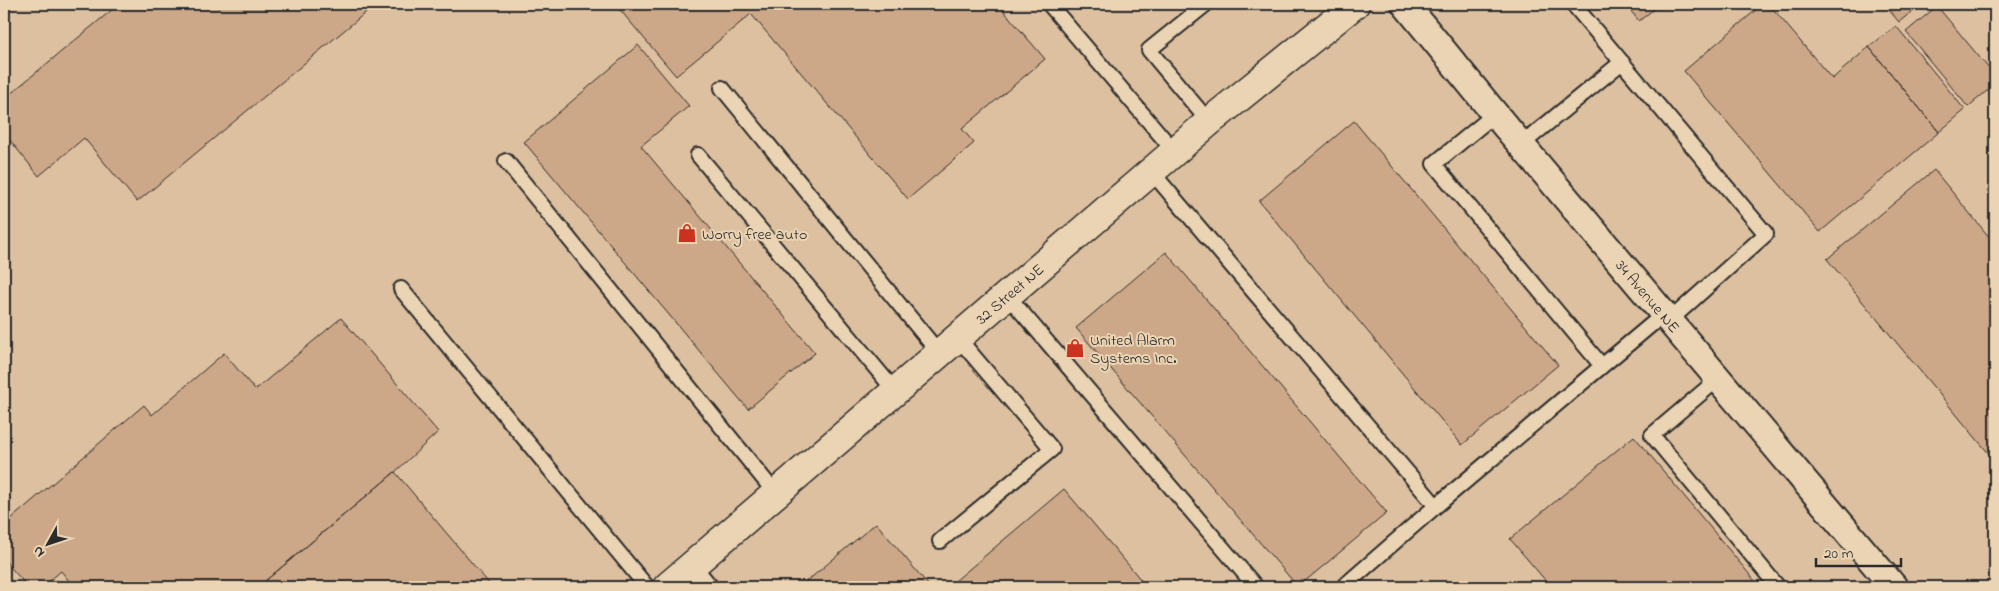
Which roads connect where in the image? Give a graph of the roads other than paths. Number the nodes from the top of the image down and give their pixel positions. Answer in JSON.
{"nodes":[{"id":1,"x":1049,"y":4,"type":"edge"},
{"id":2,"x":1206,"y":4,"type":"edge"},
{"id":3,"x":1355,"y":4,"type":"edge"},
{"id":4,"x":1405,"y":4,"type":"edge"},
{"id":5,"x":1572,"y":4,"type":"edge"},
{"id":6,"x":1622,"y":62,"type":"junction"},
{"id":7,"x":722,"y":88,"type":"dead end"},
{"id":8,"x":1495,"y":114,"type":"junction"},
{"id":9,"x":1209,"y":122,"type":"junction"},
{"id":10,"x":1521,"y":145,"type":"junction"},
{"id":11,"x":1174,"y":152,"type":"junction"},
{"id":12,"x":698,"y":155,"type":"dead end"},
{"id":13,"x":506,"y":160,"type":"dead end"},
{"id":14,"x":1151,"y":171,"type":"junction"},
{"id":15,"x":401,"y":289,"type":"dead end"},
{"id":16,"x":1007,"y":295,"type":"junction"},
{"id":17,"x":1666,"y":317,"type":"junction"},
{"id":18,"x":948,"y":346,"type":"junction"},
{"id":19,"x":1602,"y":366,"type":"junction"},
{"id":20,"x":1718,"y":379,"type":"junction"},
{"id":21,"x":895,"y":391,"type":"junction"},
{"id":22,"x":776,"y":494,"type":"junction"},
{"id":23,"x":1436,"y":506,"type":"junction"},
{"id":24,"x":940,"y":541,"type":"dead end"},
{"id":25,"x":693,"y":565,"type":"junction"},
{"id":26,"x":647,"y":587,"type":"edge"},
{"id":27,"x":667,"y":587,"type":"edge"},
{"id":28,"x":711,"y":587,"type":"edge"},
{"id":29,"x":1256,"y":587,"type":"edge"},
{"id":30,"x":1343,"y":587,"type":"edge"},
{"id":31,"x":1778,"y":587,"type":"edge"},
{"id":32,"x":1894,"y":587,"type":"edge"}],
"edges":[{"from":1,"to":11,"type":"lane"},
{"from":2,"to":9,"type":"lane"},
{"from":3,"to":9,"type":"street","name":"32 Street NE"},
{"from":4,"to":8,"type":"street","name":"34 Avenue NE"},
{"from":5,"to":6,"type":"lane"},
{"from":6,"to":10,"type":"lane"},
{"from":6,"to":17,"type":"lane"},
{"from":7,"to":18,"type":"lane"},
{"from":8,"to":10,"type":"street","name":"34 Avenue NE"},
{"from":8,"to":19,"type":"lane"},
{"from":9,"to":11,"type":"street","name":"32 Street NE"},
{"from":10,"to":17,"type":"street","name":"34 Avenue NE"},
{"from":11,"to":14,"type":"street","name":"32 Street NE"},
{"from":12,"to":21,"type":"lane"},
{"from":13,"to":22,"type":"lane"},
{"from":14,"to":16,"type":"street","name":"32 Street NE"},
{"from":14,"to":23,"type":"lane"},
{"from":15,"to":26,"type":"lane"},
{"from":16,"to":18,"type":"street","name":"32 Street NE"},
{"from":16,"to":29,"type":"lane"},
{"from":17,"to":19,"type":"lane"},
{"from":17,"to":20,"type":"street","name":"34 Avenue NE"},
{"from":18,"to":21,"type":"street","name":"32 Street NE"},
{"from":18,"to":24,"type":"lane"},
{"from":19,"to":23,"type":"lane"},
{"from":20,"to":31,"type":"lane"},
{"from":20,"to":32,"type":"street","name":"34 Avenue NE"},
{"from":21,"to":22,"type":"street","name":"32 Street NE"},
{"from":22,"to":25,"type":"street","name":"32 Street NE"},
{"from":23,"to":30,"type":"lane"},
{"from":25,"to":27,"type":"street","name":"32 Street NE"},
{"from":25,"to":28,"type":"lane"}]}
